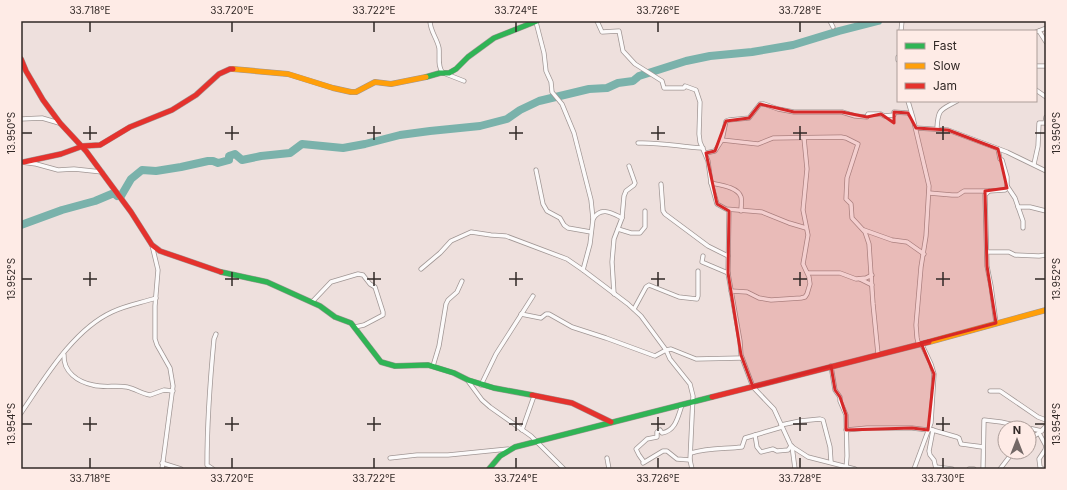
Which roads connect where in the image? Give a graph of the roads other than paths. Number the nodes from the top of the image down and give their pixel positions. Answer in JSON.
{"nodes":[{"id":1,"x":430,"y":21,"type":"edge"},
{"id":2,"x":536,"y":21,"type":"edge"},
{"id":3,"x":597,"y":21,"type":"edge"},
{"id":4,"x":830,"y":21,"type":"edge"},
{"id":5,"x":833,"y":27,"type":"dead end"},
{"id":6,"x":1046,"y":28,"type":"edge"},
{"id":7,"x":1038,"y":31,"type":"edge"},
{"id":8,"x":1046,"y":42,"type":"edge"},
{"id":9,"x":21,"y":60,"type":"edge"},
{"id":10,"x":445,"y":73,"type":"junction"},
{"id":11,"x":464,"y":81,"type":"dead end"},
{"id":12,"x":1037,"y":91,"type":"edge"},
{"id":13,"x":1046,"y":97,"type":"edge"},
{"id":14,"x":908,"y":102,"type":"edge"},
{"id":15,"x":955,"y":102,"type":"edge"},
{"id":16,"x":1046,"y":117,"type":"edge"},
{"id":17,"x":913,"y":118,"type":"junction"},
{"id":18,"x":21,"y":119,"type":"edge"},
{"id":19,"x":60,"y":123,"type":"junction"},
{"id":20,"x":916,"y":128,"type":"junction"},
{"id":21,"x":937,"y":128,"type":"junction"},
{"id":22,"x":804,"y":138,"type":"junction"},
{"id":23,"x":722,"y":140,"type":"junction"},
{"id":24,"x":638,"y":144,"type":"dead end"},
{"id":25,"x":83,"y":146,"type":"junction"},
{"id":26,"x":703,"y":148,"type":"junction"},
{"id":27,"x":998,"y":149,"type":"junction"},
{"id":28,"x":706,"y":153,"type":"junction"},
{"id":29,"x":22,"y":162,"type":"edge"},
{"id":30,"x":1034,"y":164,"type":"junction"},
{"id":31,"x":629,"y":166,"type":"dead end"},
{"id":32,"x":536,"y":170,"type":"dead end"},
{"id":33,"x":1046,"y":171,"type":"edge"},
{"id":34,"x":102,"y":172,"type":"junction"},
{"id":35,"x":711,"y":183,"type":"junction"},
{"id":36,"x":661,"y":184,"type":"dead end"},
{"id":37,"x":1007,"y":186,"type":"junction"},
{"id":38,"x":989,"y":191,"type":"junction"},
{"id":39,"x":929,"y":193,"type":"junction"},
{"id":40,"x":1018,"y":207,"type":"junction"},
{"id":41,"x":729,"y":210,"type":"junction"},
{"id":42,"x":645,"y":211,"type":"dead end"},
{"id":43,"x":741,"y":211,"type":"junction"},
{"id":44,"x":1046,"y":211,"type":"edge"},
{"id":45,"x":622,"y":218,"type":"junction"},
{"id":46,"x":593,"y":220,"type":"junction"},
{"id":47,"x":806,"y":228,"type":"junction"},
{"id":48,"x":1023,"y":228,"type":"dead end"},
{"id":49,"x":618,"y":229,"type":"junction"},
{"id":50,"x":863,"y":229,"type":"junction"},
{"id":51,"x":591,"y":232,"type":"junction"},
{"id":52,"x":152,"y":245,"type":"junction"},
{"id":53,"x":987,"y":252,"type":"junction"},
{"id":54,"x":924,"y":254,"type":"junction"},
{"id":55,"x":1046,"y":255,"type":"edge"},
{"id":56,"x":704,"y":256,"type":"dead end"},
{"id":57,"x":728,"y":256,"type":"junction"},
{"id":58,"x":421,"y":269,"type":"dead end"},
{"id":59,"x":583,"y":270,"type":"junction"},
{"id":60,"x":698,"y":271,"type":"dead end"},
{"id":61,"x":808,"y":272,"type":"junction"},
{"id":62,"x":728,"y":273,"type":"junction"},
{"id":63,"x":872,"y":275,"type":"junction"},
{"id":64,"x":856,"y":279,"type":"junction"},
{"id":65,"x":462,"y":281,"type":"dead end"},
{"id":66,"x":872,"y":285,"type":"junction"},
{"id":67,"x":731,"y":291,"type":"junction"},
{"id":68,"x":614,"y":294,"type":"junction"},
{"id":69,"x":533,"y":296,"type":"dead end"},
{"id":70,"x":156,"y":298,"type":"junction"},
{"id":71,"x":312,"y":302,"type":"junction"},
{"id":72,"x":634,"y":309,"type":"junction"},
{"id":73,"x":1046,"y":310,"type":"edge"},
{"id":74,"x":521,"y":314,"type":"junction"},
{"id":75,"x":996,"y":323,"type":"junction"},
{"id":76,"x":355,"y":327,"type":"junction"},
{"id":77,"x":216,"y":334,"type":"dead end"},
{"id":78,"x":920,"y":344,"type":"junction"},
{"id":79,"x":666,"y":350,"type":"junction"},
{"id":80,"x":64,"y":354,"type":"junction"},
{"id":81,"x":878,"y":354,"type":"junction"},
{"id":82,"x":742,"y":358,"type":"junction"},
{"id":83,"x":433,"y":366,"type":"junction"},
{"id":84,"x":831,"y":366,"type":"junction"},
{"id":85,"x":468,"y":380,"type":"junction"},
{"id":86,"x":481,"y":384,"type":"junction"},
{"id":87,"x":753,"y":386,"type":"junction"},
{"id":88,"x":990,"y":390,"type":"dead end"},
{"id":89,"x":173,"y":392,"type":"junction"},
{"id":90,"x":534,"y":396,"type":"junction"},
{"id":91,"x":693,"y":402,"type":"junction"},
{"id":92,"x":682,"y":405,"type":"junction"},
{"id":93,"x":21,"y":413,"type":"edge"},
{"id":94,"x":1046,"y":420,"type":"edge"},
{"id":95,"x":611,"y":422,"type":"junction"},
{"id":96,"x":782,"y":426,"type":"junction"},
{"id":97,"x":1046,"y":426,"type":"edge"},
{"id":98,"x":522,"y":430,"type":"junction"},
{"id":99,"x":846,"y":430,"type":"junction"},
{"id":100,"x":930,"y":430,"type":"junction"},
{"id":101,"x":1040,"y":432,"type":"junction"},
{"id":102,"x":1037,"y":434,"type":"edge"},
{"id":103,"x":755,"y":436,"type":"junction"},
{"id":104,"x":536,"y":441,"type":"junction"},
{"id":105,"x":792,"y":446,"type":"junction"},
{"id":106,"x":983,"y":447,"type":"junction"},
{"id":107,"x":510,"y":449,"type":"junction"},
{"id":108,"x":691,"y":453,"type":"junction"},
{"id":109,"x":390,"y":458,"type":"dead end"},
{"id":110,"x":607,"y":458,"type":"dead end"},
{"id":111,"x":690,"y":460,"type":"junction"},
{"id":112,"x":1007,"y":460,"type":"edge"},
{"id":113,"x":831,"y":462,"type":"junction"},
{"id":114,"x":162,"y":463,"type":"junction"},
{"id":115,"x":846,"y":468,"type":"edge"},
{"id":116,"x":915,"y":468,"type":"edge"},
{"id":117,"x":936,"y":468,"type":"edge"},
{"id":118,"x":162,"y":469,"type":"edge"},
{"id":119,"x":181,"y":469,"type":"edge"},
{"id":120,"x":212,"y":469,"type":"edge"},
{"id":121,"x":489,"y":469,"type":"edge"},
{"id":122,"x":564,"y":469,"type":"edge"},
{"id":123,"x":609,"y":469,"type":"edge"},
{"id":124,"x":692,"y":469,"type":"edge"},
{"id":125,"x":795,"y":469,"type":"edge"},
{"id":126,"x":855,"y":469,"type":"edge"},
{"id":127,"x":952,"y":469,"type":"edge"},
{"id":128,"x":969,"y":469,"type":"edge"},
{"id":129,"x":974,"y":469,"type":"edge"},
{"id":130,"x":983,"y":469,"type":"edge"},
{"id":131,"x":1000,"y":469,"type":"edge"},
{"id":132,"x":1043,"y":469,"type":"edge"}],
"edges":[{"from":1,"to":10,"type":"street"},
{"from":2,"to":10,"type":"street"},
{"from":2,"to":46,"type":"street"},
{"from":3,"to":26,"type":"street"},
{"from":4,"to":5,"type":"street"},
{"from":6,"to":7,"type":"street"},
{"from":7,"to":8,"type":"street"},
{"from":9,"to":19,"type":"street"},
{"from":10,"to":11,"type":"street"},
{"from":10,"to":25,"type":"street"},
{"from":12,"to":13,"type":"street"},
{"from":14,"to":17,"type":"street"},
{"from":15,"to":21,"type":"street"},
{"from":16,"to":30,"type":"street"},
{"from":17,"to":20,"type":"street"},
{"from":17,"to":23,"type":"street"},
{"from":18,"to":19,"type":"street"},
{"from":19,"to":25,"type":"street"},
{"from":20,"to":21,"type":"street"},
{"from":20,"to":39,"type":"street"},
{"from":21,"to":27,"type":"street"},
{"from":22,"to":23,"type":"street"},
{"from":22,"to":47,"type":"street"},
{"from":22,"to":50,"type":"street"},
{"from":23,"to":28,"type":"street"},
{"from":24,"to":26,"type":"street"},
{"from":25,"to":29,"type":"street"},
{"from":25,"to":34,"type":"street"},
{"from":26,"to":28,"type":"street"},
{"from":27,"to":30,"type":"street"},
{"from":27,"to":37,"type":"street"},
{"from":28,"to":35,"type":"street"},
{"from":29,"to":34,"type":"street"},
{"from":30,"to":33,"type":"street"},
{"from":31,"to":45,"type":"street"},
{"from":32,"to":51,"type":"street"},
{"from":34,"to":52,"type":"street"},
{"from":35,"to":41,"type":"street"},
{"from":35,"to":43,"type":"street"},
{"from":36,"to":57,"type":"street"},
{"from":37,"to":38,"type":"street"},
{"from":37,"to":40,"type":"street"},
{"from":38,"to":39,"type":"street"},
{"from":38,"to":53,"type":"street"},
{"from":39,"to":54,"type":"street"},
{"from":40,"to":44,"type":"street"},
{"from":40,"to":48,"type":"street"},
{"from":41,"to":43,"type":"street"},
{"from":41,"to":57,"type":"street"},
{"from":42,"to":49,"type":"street"},
{"from":43,"to":47,"type":"street"},
{"from":45,"to":46,"type":"street"},
{"from":45,"to":49,"type":"street"},
{"from":46,"to":51,"type":"street"},
{"from":47,"to":61,"type":"street"},
{"from":49,"to":68,"type":"street"},
{"from":50,"to":54,"type":"street"},
{"from":50,"to":63,"type":"street"},
{"from":51,"to":59,"type":"street"},
{"from":52,"to":70,"type":"street"},
{"from":52,"to":71,"type":"street"},
{"from":53,"to":55,"type":"street"},
{"from":53,"to":75,"type":"street"},
{"from":54,"to":78,"type":"street"},
{"from":56,"to":62,"type":"street"},
{"from":57,"to":62,"type":"street"},
{"from":58,"to":59,"type":"street"},
{"from":59,"to":68,"type":"street"},
{"from":60,"to":72,"type":"street"},
{"from":61,"to":64,"type":"street"},
{"from":61,"to":67,"type":"street"},
{"from":62,"to":67,"type":"street"},
{"from":63,"to":64,"type":"street"},
{"from":63,"to":66,"type":"street"},
{"from":64,"to":66,"type":"street"},
{"from":65,"to":83,"type":"street"},
{"from":66,"to":81,"type":"street"},
{"from":67,"to":82,"type":"street"},
{"from":68,"to":72,"type":"street"},
{"from":69,"to":74,"type":"street"},
{"from":70,"to":80,"type":"street"},
{"from":70,"to":89,"type":"street"},
{"from":71,"to":76,"type":"street"},
{"from":71,"to":76,"type":"street"},
{"from":72,"to":79,"type":"street"},
{"from":73,"to":75,"type":"street"},
{"from":74,"to":79,"type":"street"},
{"from":74,"to":86,"type":"street"},
{"from":75,"to":78,"type":"street"},
{"from":76,"to":83,"type":"street"},
{"from":77,"to":120,"type":"street"},
{"from":78,"to":81,"type":"street"},
{"from":78,"to":100,"type":"street"},
{"from":79,"to":82,"type":"street"},
{"from":79,"to":91,"type":"street"},
{"from":80,"to":89,"type":"street"},
{"from":80,"to":93,"type":"street"},
{"from":81,"to":84,"type":"street"},
{"from":82,"to":87,"type":"street"},
{"from":83,"to":85,"type":"street"},
{"from":84,"to":87,"type":"street"},
{"from":84,"to":99,"type":"street"},
{"from":85,"to":86,"type":"street"},
{"from":85,"to":98,"type":"street"},
{"from":86,"to":90,"type":"street"},
{"from":87,"to":91,"type":"street"},
{"from":87,"to":96,"type":"street"},
{"from":88,"to":94,"type":"street"},
{"from":89,"to":114,"type":"street"},
{"from":90,"to":95,"type":"street"},
{"from":90,"to":98,"type":"street"},
{"from":91,"to":92,"type":"street"},
{"from":91,"to":108,"type":"street"},
{"from":92,"to":95,"type":"street"},
{"from":92,"to":111,"type":"street"},
{"from":95,"to":104,"type":"street"},
{"from":96,"to":103,"type":"street"},
{"from":96,"to":105,"type":"street"},
{"from":96,"to":113,"type":"street"},
{"from":97,"to":101,"type":"street"},
{"from":98,"to":104,"type":"street"},
{"from":99,"to":100,"type":"street"},
{"from":99,"to":115,"type":"street"},
{"from":100,"to":106,"type":"street"},
{"from":100,"to":116,"type":"street"},
{"from":100,"to":117,"type":"street"},
{"from":101,"to":102,"type":"street"},
{"from":101,"to":106,"type":"street"},
{"from":101,"to":132,"type":"street"},
{"from":103,"to":105,"type":"street"},
{"from":103,"to":108,"type":"street"},
{"from":104,"to":107,"type":"street"},
{"from":104,"to":122,"type":"street"},
{"from":105,"to":113,"type":"street"},
{"from":105,"to":125,"type":"street"},
{"from":106,"to":130,"type":"street"},
{"from":107,"to":109,"type":"street"},
{"from":107,"to":121,"type":"street"},
{"from":108,"to":111,"type":"street"},
{"from":110,"to":123,"type":"street"},
{"from":111,"to":124,"type":"street"},
{"from":112,"to":131,"type":"street"},
{"from":113,"to":115,"type":"street"},
{"from":114,"to":118,"type":"street"},
{"from":114,"to":119,"type":"street"},
{"from":115,"to":126,"type":"street"},
{"from":117,"to":127,"type":"street"},
{"from":128,"to":129,"type":"street"}]}
